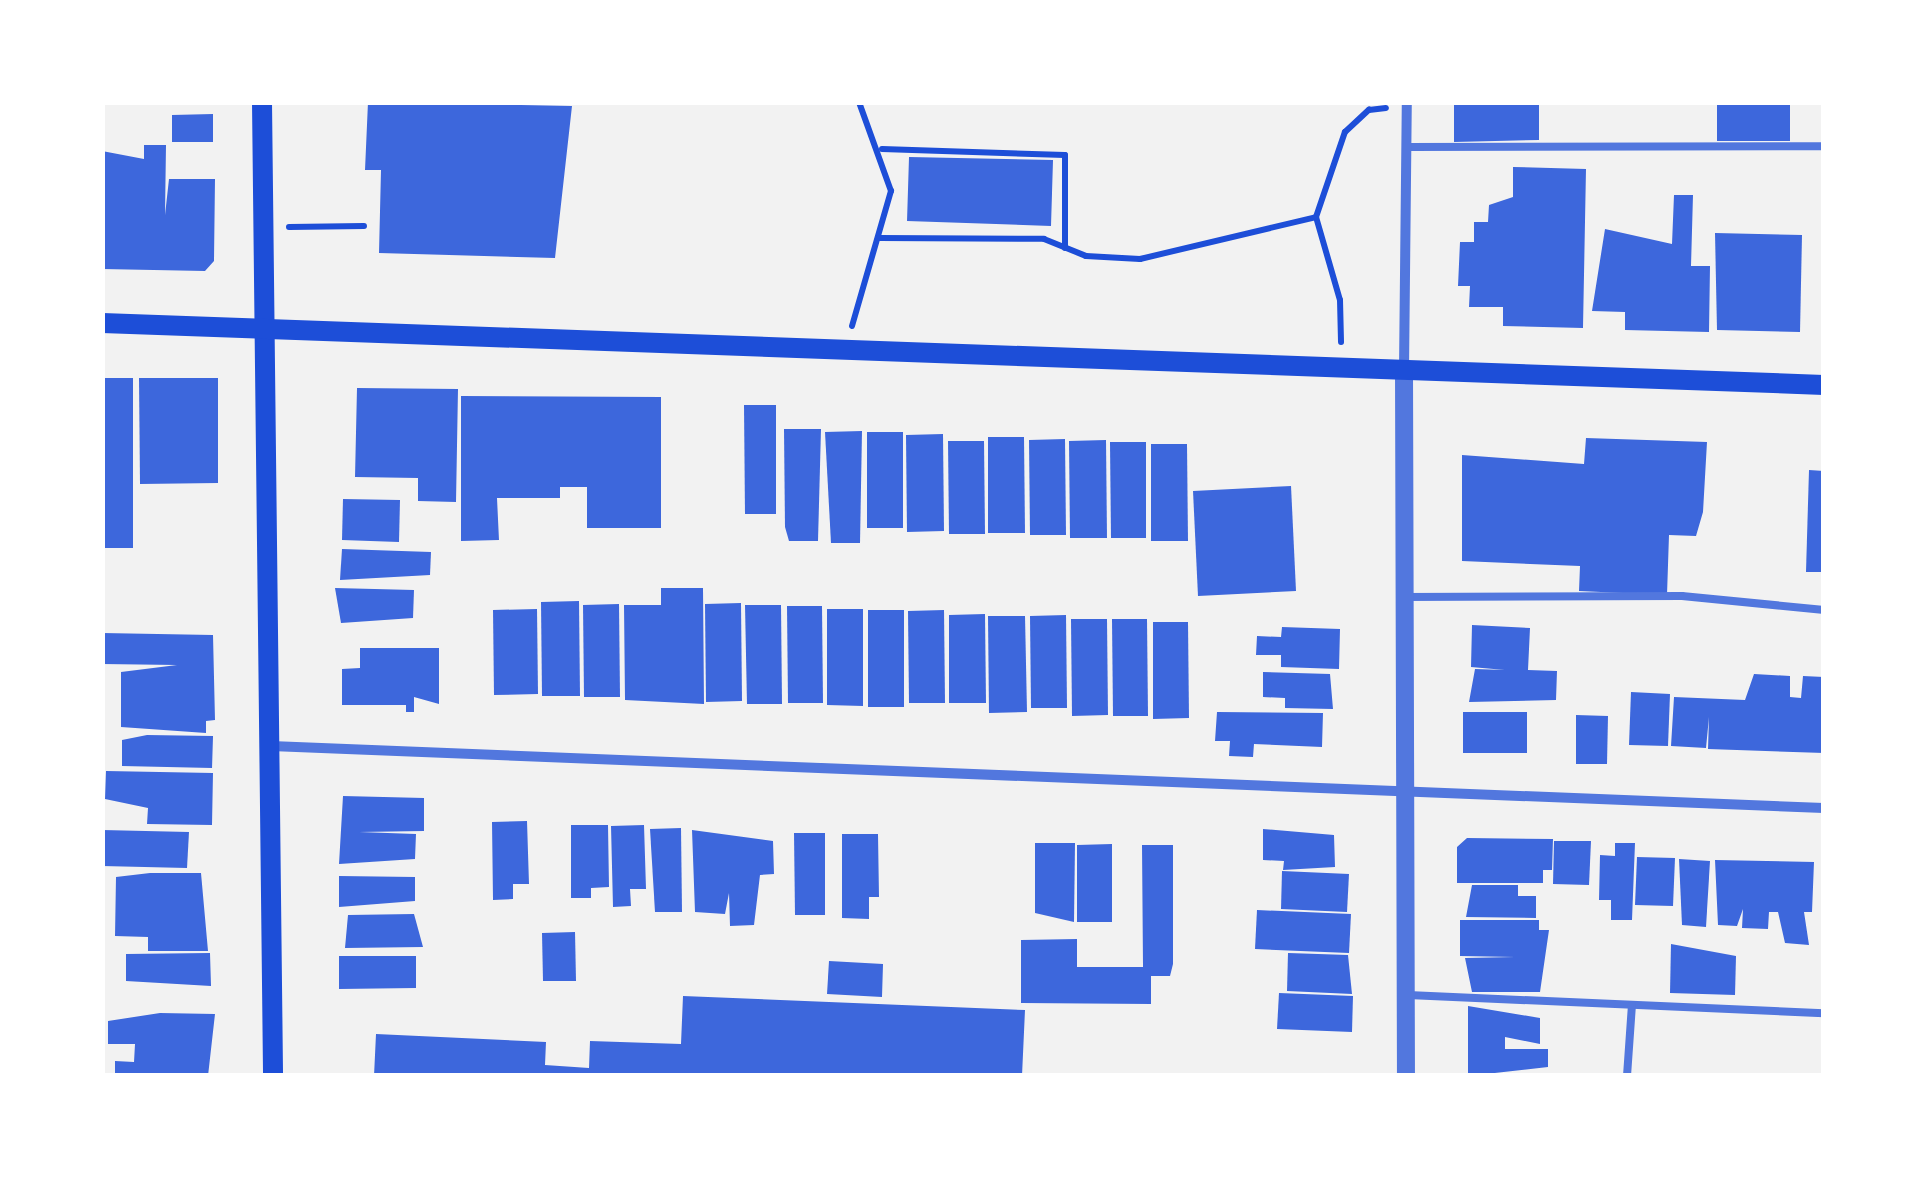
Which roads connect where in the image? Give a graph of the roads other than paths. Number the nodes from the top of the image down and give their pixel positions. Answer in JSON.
{"nodes":[{"id":1,"x":262,"y":102,"type":"edge"},
{"id":2,"x":1408,"y":104,"type":"edge"},
{"id":3,"x":1824,"y":146,"type":"edge"},
{"id":4,"x":1407,"y":147,"type":"junction"},
{"id":5,"x":102,"y":322,"type":"edge"},
{"id":6,"x":264,"y":325,"type":"junction"},
{"id":7,"x":1404,"y":370,"type":"junction"},
{"id":8,"x":1824,"y":385,"type":"edge"},
{"id":9,"x":1400,"y":597,"type":"junction"},
{"id":10,"x":1824,"y":610,"type":"edge"},
{"id":11,"x":271,"y":746,"type":"junction"},
{"id":12,"x":1402,"y":791,"type":"junction"},
{"id":13,"x":1824,"y":808,"type":"edge"},
{"id":14,"x":1405,"y":995,"type":"junction"},
{"id":15,"x":1632,"y":1005,"type":"junction"},
{"id":16,"x":1824,"y":1014,"type":"edge"},
{"id":17,"x":272,"y":1076,"type":"edge"},
{"id":18,"x":1406,"y":1076,"type":"edge"},
{"id":19,"x":1627,"y":1076,"type":"edge"}],
"edges":[{"from":1,"to":6,"type":"main road"},
{"from":2,"to":4,"type":"street"},
{"from":3,"to":4,"type":"lane"},
{"from":4,"to":7,"type":"street"},
{"from":5,"to":6,"type":"main road"},
{"from":6,"to":7,"type":"main road"},
{"from":6,"to":11,"type":"main road"},
{"from":7,"to":8,"type":"main road"},
{"from":7,"to":9,"type":"street"},
{"from":9,"to":10,"type":"lane"},
{"from":9,"to":12,"type":"street"},
{"from":11,"to":12,"type":"street"},
{"from":11,"to":17,"type":"main road"},
{"from":12,"to":13,"type":"street"},
{"from":12,"to":14,"type":"street"},
{"from":14,"to":15,"type":"lane"},
{"from":14,"to":18,"type":"street"},
{"from":15,"to":16,"type":"lane"},
{"from":15,"to":19,"type":"lane"}]}
